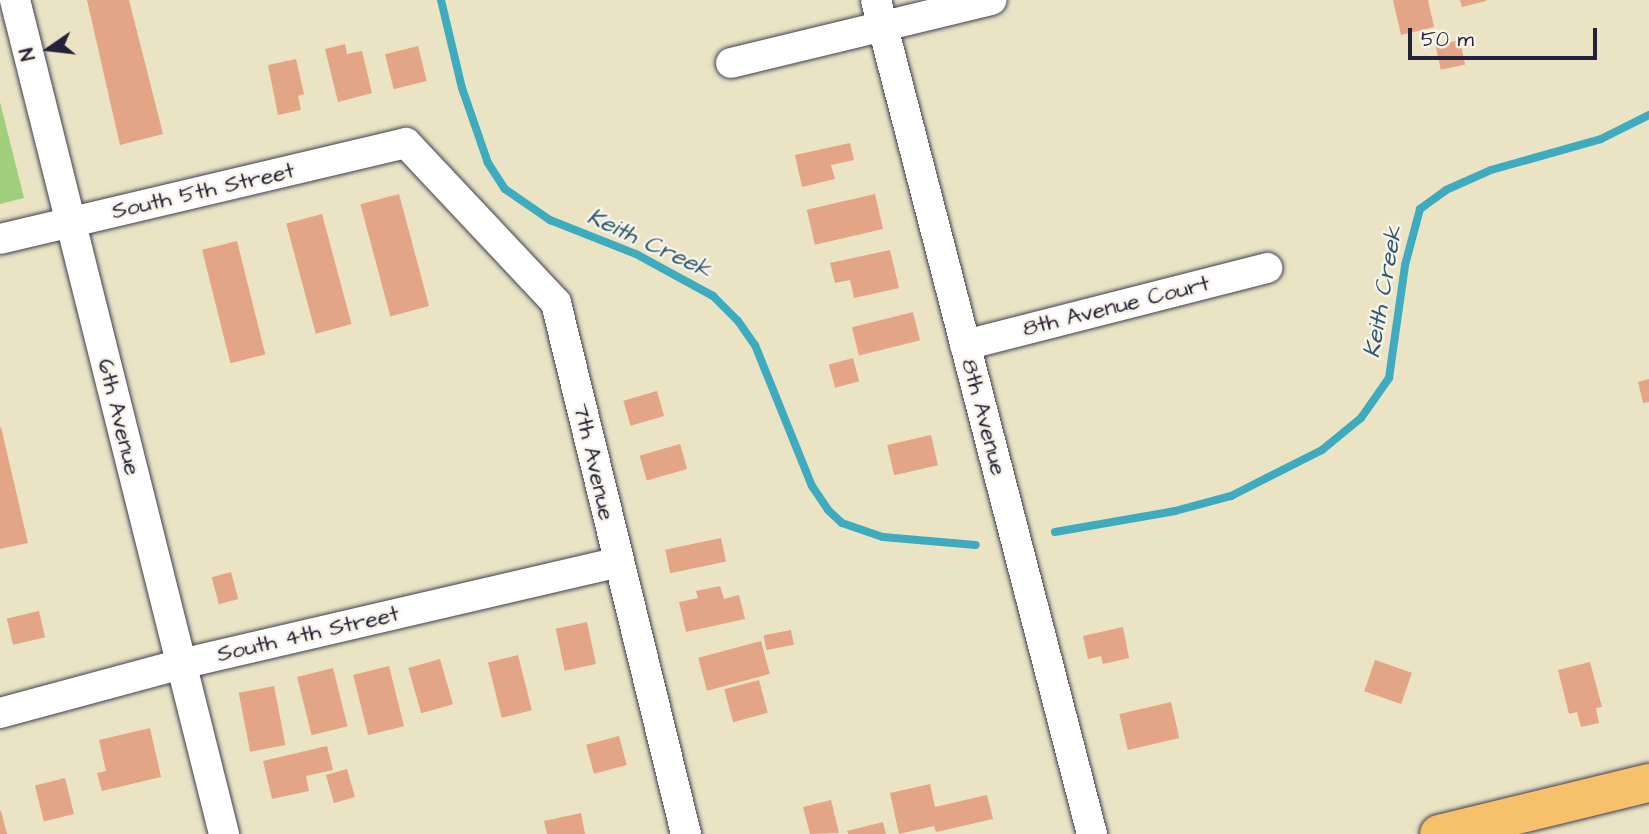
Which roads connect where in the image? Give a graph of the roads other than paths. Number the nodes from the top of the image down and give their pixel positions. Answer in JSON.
{"nodes":[{"id":1,"x":15,"y":0,"type":"edge"},
{"id":2,"x":992,"y":0,"type":"edge"},
{"id":3,"x":880,"y":13,"type":"edge"},
{"id":4,"x":731,"y":63,"type":"dead end"},
{"id":5,"x":406,"y":143,"type":"joint"},
{"id":6,"x":71,"y":222,"type":"junction"},
{"id":7,"x":0,"y":239,"type":"edge"},
{"id":8,"x":1267,"y":268,"type":"dead end"},
{"id":9,"x":965,"y":345,"type":"junction"},
{"id":10,"x":618,"y":562,"type":"junction"},
{"id":11,"x":181,"y":664,"type":"junction"},
{"id":12,"x":0,"y":713,"type":"edge"},
{"id":13,"x":1649,"y":783,"type":"edge"},
{"id":14,"x":224,"y":834,"type":"edge"},
{"id":15,"x":686,"y":834,"type":"edge"},
{"id":16,"x":1092,"y":834,"type":"edge"},
{"id":17,"x":1439,"y":834,"type":"edge"}],
"edges":[{"from":1,"to":6,"type":"street","name":"6th Avenue"},
{"from":2,"to":3,"type":"street"},
{"from":3,"to":4,"type":"street"},
{"from":3,"to":9,"type":"street","name":"8th Avenue"},
{"from":5,"to":6,"type":"street","name":"South 5th Street"},
{"from":5,"to":10,"type":"street","name":"7th Avenue"},
{"from":6,"to":7,"type":"street","name":"South 5th Street"},
{"from":6,"to":11,"type":"street","name":"6th Avenue"},
{"from":8,"to":9,"type":"street","name":"8th Avenue Court"},
{"from":9,"to":16,"type":"street","name":"8th Avenue"},
{"from":10,"to":11,"type":"street","name":"South 4th Street"},
{"from":10,"to":15,"type":"street","name":"7th Avenue"},
{"from":11,"to":12,"type":"street","name":"South 4th Street"},
{"from":11,"to":14,"type":"street","name":"6th Avenue"},
{"from":13,"to":17,"type":"main road"}]}
